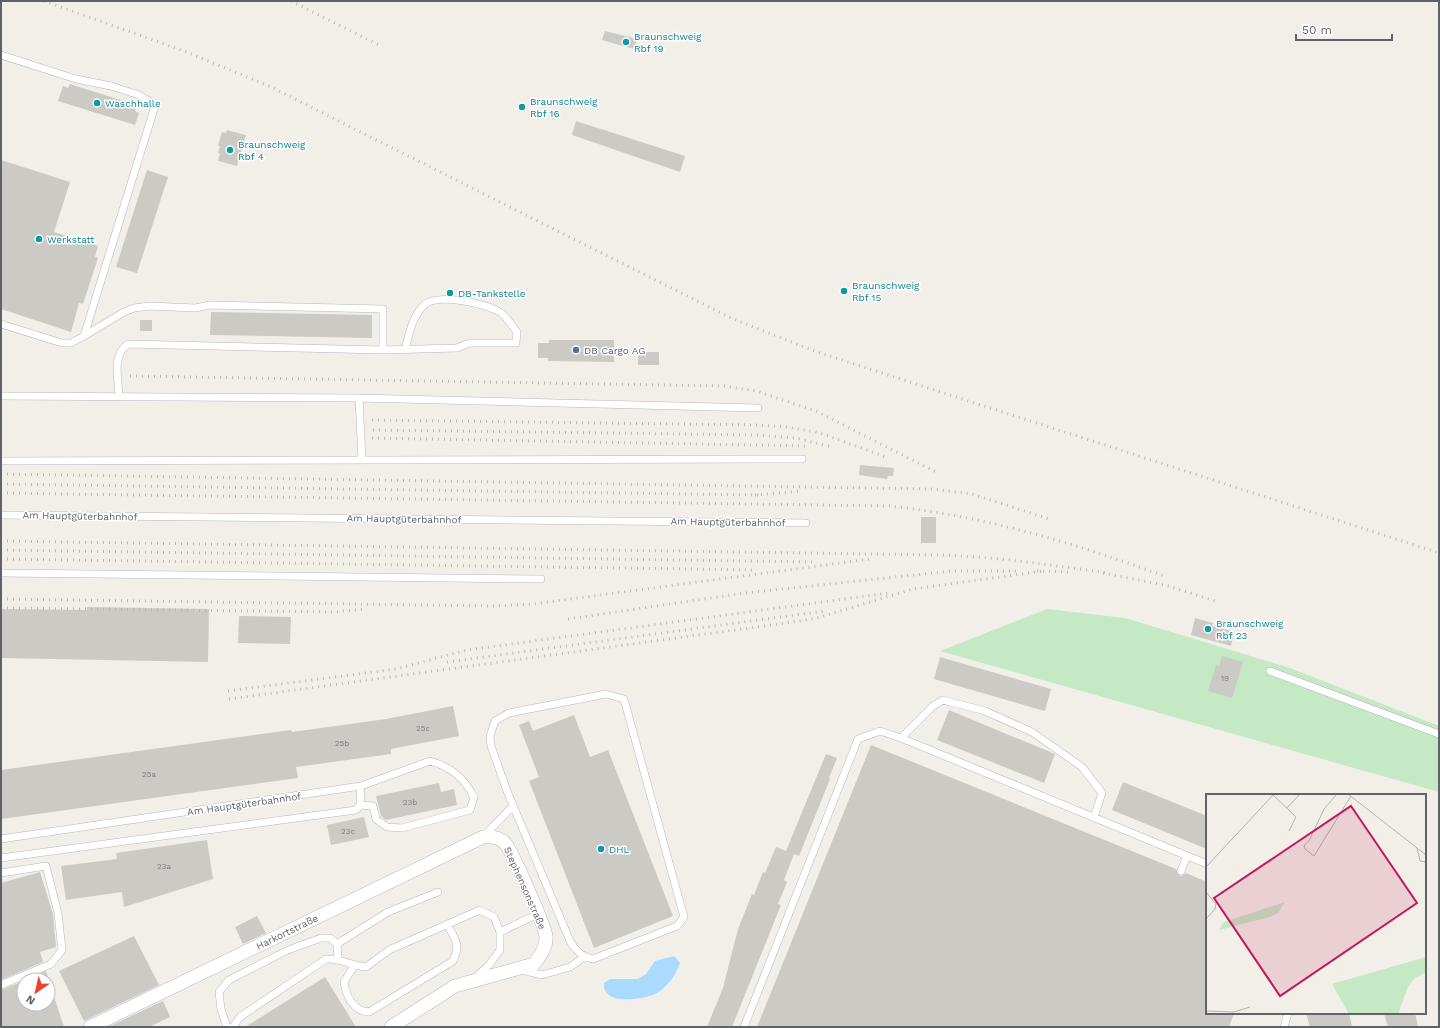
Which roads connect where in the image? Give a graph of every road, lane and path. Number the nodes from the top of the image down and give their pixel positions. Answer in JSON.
{"nodes":[{"id":1,"x":1,"y":55,"type":"edge"},
{"id":2,"x":1,"y":324,"type":"edge"},
{"id":3,"x":84,"y":336,"type":"junction"},
{"id":4,"x":383,"y":350,"type":"junction"},
{"id":5,"x":406,"y":350,"type":"junction"},
{"id":6,"x":1,"y":396,"type":"edge"},
{"id":7,"x":119,"y":396,"type":"junction"},
{"id":8,"x":359,"y":398,"type":"junction"},
{"id":9,"x":758,"y":408,"type":"dead end"},
{"id":10,"x":802,"y":459,"type":"dead end"},
{"id":11,"x":362,"y":460,"type":"junction"},
{"id":12,"x":1,"y":462,"type":"edge"},
{"id":13,"x":1,"y":515,"type":"edge"},
{"id":14,"x":806,"y":523,"type":"dead end"},
{"id":15,"x":1,"y":574,"type":"edge"},
{"id":16,"x":541,"y":579,"type":"dead end"},
{"id":17,"x":1270,"y":671,"type":"dead end"},
{"id":18,"x":1439,"y":734,"type":"edge"},
{"id":19,"x":901,"y":738,"type":"junction"},
{"id":20,"x":361,"y":786,"type":"junction"},
{"id":21,"x":360,"y":805,"type":"junction"},
{"id":22,"x":513,"y":806,"type":"junction"},
{"id":23,"x":1094,"y":817,"type":"junction"},
{"id":24,"x":483,"y":837,"type":"junction"},
{"id":25,"x":1,"y":840,"type":"edge"},
{"id":26,"x":1187,"y":856,"type":"junction"},
{"id":27,"x":1,"y":858,"type":"edge"},
{"id":28,"x":1206,"y":864,"type":"edge"},
{"id":29,"x":1181,"y":871,"type":"dead end"},
{"id":30,"x":1,"y":873,"type":"edge"},
{"id":31,"x":438,"y":892,"type":"dead end"},
{"id":32,"x":538,"y":914,"type":"junction"},
{"id":33,"x":447,"y":924,"type":"junction"},
{"id":34,"x":500,"y":932,"type":"junction"},
{"id":35,"x":337,"y":944,"type":"junction"},
{"id":36,"x":584,"y":957,"type":"junction"},
{"id":37,"x":338,"y":958,"type":"junction"},
{"id":38,"x":354,"y":966,"type":"junction"},
{"id":39,"x":519,"y":969,"type":"junction"},
{"id":40,"x":474,"y":980,"type":"junction"},
{"id":41,"x":1,"y":986,"type":"edge"},
{"id":42,"x":1288,"y":1014,"type":"edge"},
{"id":43,"x":90,"y":1027,"type":"edge"},
{"id":44,"x":227,"y":1027,"type":"edge"},
{"id":45,"x":233,"y":1027,"type":"edge"},
{"id":46,"x":391,"y":1027,"type":"edge"},
{"id":47,"x":744,"y":1027,"type":"edge"},
{"id":48,"x":1284,"y":1027,"type":"edge"}],
"edges":[{"from":1,"to":3,"type":"lane"},
{"from":2,"to":3,"type":"lane"},
{"from":3,"to":4,"type":"lane"},
{"from":4,"to":5,"type":"lane"},
{"from":4,"to":7,"type":"lane"},
{"from":5,"to":5,"type":"lane"},
{"from":6,"to":7,"type":"lane"},
{"from":7,"to":8,"type":"lane"},
{"from":8,"to":9,"type":"lane"},
{"from":8,"to":11,"type":"lane"},
{"from":10,"to":11,"type":"lane"},
{"from":11,"to":12,"type":"lane"},
{"from":13,"to":14,"type":"lane","name":"Am Hauptgüterbahnhof"},
{"from":15,"to":16,"type":"lane"},
{"from":17,"to":18,"type":"lane"},
{"from":19,"to":23,"type":"lane"},
{"from":19,"to":23,"type":"lane"},
{"from":19,"to":47,"type":"lane"},
{"from":20,"to":21,"type":"lane"},
{"from":20,"to":21,"type":"lane","name":"Am Hauptgüterbahnhof"},
{"from":20,"to":25,"type":"lane","name":"Am Hauptgüterbahnhof"},
{"from":21,"to":27,"type":"lane"},
{"from":22,"to":24,"type":"lane"},
{"from":22,"to":36,"type":"lane"},
{"from":22,"to":36,"type":"lane"},
{"from":23,"to":26,"type":"lane"},
{"from":24,"to":32,"type":"street","name":"Stephensonstraße"},
{"from":24,"to":43,"type":"street","name":"Harkortstraße"},
{"from":26,"to":28,"type":"lane"},
{"from":26,"to":29,"type":"lane"},
{"from":30,"to":41,"type":"lane"},
{"from":31,"to":35,"type":"lane"},
{"from":32,"to":34,"type":"lane"},
{"from":32,"to":39,"type":"street","name":"Stephensonstraße"},
{"from":33,"to":34,"type":"lane"},
{"from":33,"to":38,"type":"lane"},
{"from":33,"to":38,"type":"lane"},
{"from":34,"to":40,"type":"lane"},
{"from":35,"to":37,"type":"lane"},
{"from":35,"to":44,"type":"lane"},
{"from":36,"to":39,"type":"lane"},
{"from":37,"to":38,"type":"lane"},
{"from":37,"to":45,"type":"lane"},
{"from":39,"to":40,"type":"street","name":"Stephensonstraße"},
{"from":40,"to":46,"type":"street","name":"Stephensonstraße"},
{"from":42,"to":48,"type":"lane"}]}
